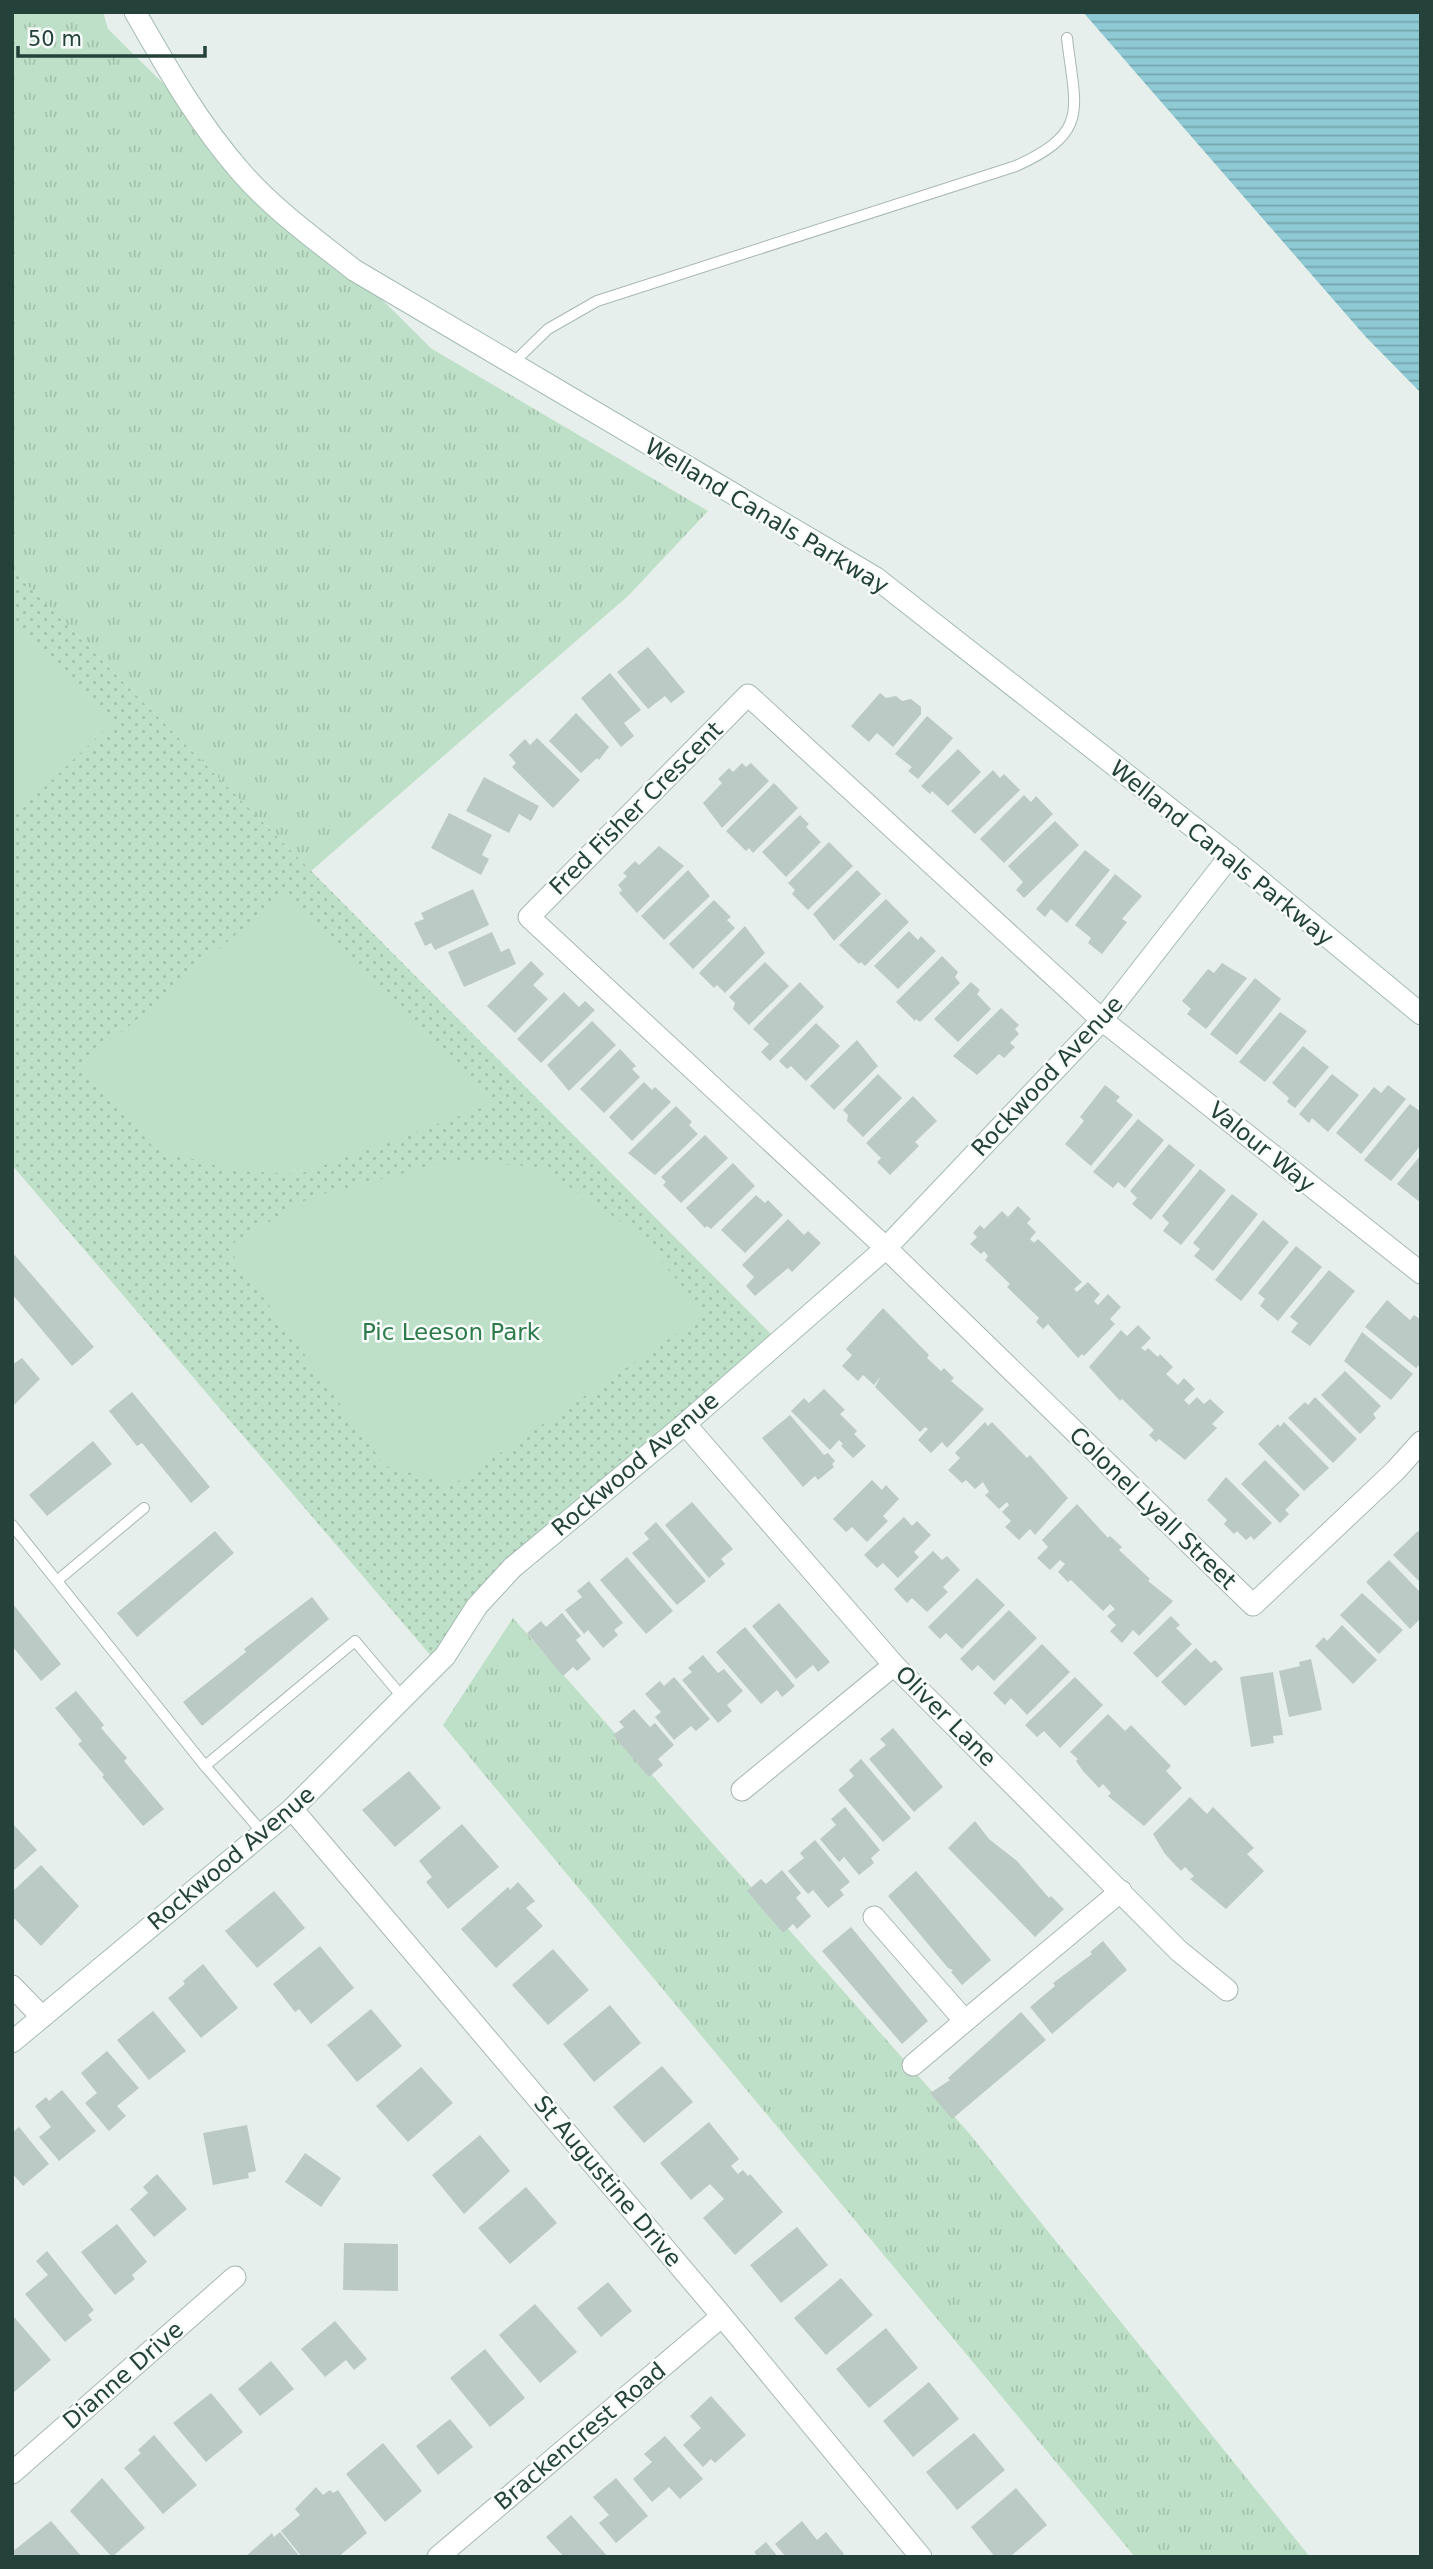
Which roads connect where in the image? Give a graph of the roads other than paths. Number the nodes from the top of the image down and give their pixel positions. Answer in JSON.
{"nodes":[{"id":1,"x":135,"y":12,"type":"edge"},
{"id":2,"x":1067,"y":38,"type":"dead end"},
{"id":3,"x":513,"y":363,"type":"junction"},
{"id":4,"x":1230,"y":856,"type":"junction"},
{"id":5,"x":1421,"y":1014,"type":"edge"},
{"id":6,"x":1102,"y":1020,"type":"junction"},
{"id":7,"x":886,"y":1248,"type":"junction"},
{"id":8,"x":1421,"y":1273,"type":"edge"},
{"id":9,"x":685,"y":1424,"type":"junction"},
{"id":10,"x":1421,"y":1442,"type":"edge"},
{"id":11,"x":144,"y":1508,"type":"dead end"},
{"id":12,"x":12,"y":1525,"type":"edge"},
{"id":13,"x":58,"y":1580,"type":"junction"},
{"id":14,"x":894,"y":1665,"type":"junction"},
{"id":15,"x":404,"y":1699,"type":"junction"},
{"id":16,"x":205,"y":1766,"type":"junction"},
{"id":17,"x":742,"y":1790,"type":"dead end"},
{"id":18,"x":292,"y":1809,"type":"junction"},
{"id":19,"x":262,"y":1832,"type":"junction"},
{"id":20,"x":1121,"y":1892,"type":"junction"},
{"id":21,"x":874,"y":1917,"type":"dead end"},
{"id":22,"x":12,"y":1986,"type":"edge"},
{"id":23,"x":1227,"y":1990,"type":"dead end"},
{"id":24,"x":42,"y":2017,"type":"junction"},
{"id":25,"x":965,"y":2021,"type":"junction"},
{"id":26,"x":12,"y":2042,"type":"edge"},
{"id":27,"x":913,"y":2065,"type":"dead end"},
{"id":28,"x":234,"y":2277,"type":"dead end"},
{"id":29,"x":722,"y":2316,"type":"junction"},
{"id":30,"x":12,"y":2473,"type":"edge"},
{"id":31,"x":438,"y":2557,"type":"edge"},
{"id":32,"x":921,"y":2557,"type":"edge"}],
"edges":[{"from":1,"to":3,"type":"street","name":"Welland Canals Parkway"},
{"from":2,"to":3,"type":"lane"},
{"from":3,"to":4,"type":"street","name":"Welland Canals Parkway"},
{"from":4,"to":5,"type":"street","name":"Welland Canals Parkway"},
{"from":4,"to":6,"type":"street","name":"Rockwood Avenue"},
{"from":6,"to":7,"type":"street","name":"Rockwood Avenue"},
{"from":6,"to":7,"type":"street","name":"Fred Fisher Crescent"},
{"from":6,"to":8,"type":"street","name":"Valour Way"},
{"from":7,"to":9,"type":"street","name":"Rockwood Avenue"},
{"from":7,"to":10,"type":"street","name":"Colonel Lyall Street"},
{"from":9,"to":14,"type":"street","name":"Oliver Lane"},
{"from":9,"to":15,"type":"street","name":"Rockwood Avenue"},
{"from":11,"to":13,"type":"lane"},
{"from":12,"to":13,"type":"lane"},
{"from":13,"to":16,"type":"lane"},
{"from":14,"to":17,"type":"street"},
{"from":14,"to":20,"type":"street","name":"Oliver Lane"},
{"from":15,"to":16,"type":"lane"},
{"from":15,"to":18,"type":"street","name":"Rockwood Avenue"},
{"from":16,"to":19,"type":"lane"},
{"from":18,"to":19,"type":"street","name":"Rockwood Avenue"},
{"from":18,"to":29,"type":"street","name":"St Augustine Drive"},
{"from":19,"to":24,"type":"street","name":"Rockwood Avenue"},
{"from":20,"to":23,"type":"street","name":"Oliver Lane"},
{"from":20,"to":25,"type":"street"},
{"from":21,"to":25,"type":"street"},
{"from":22,"to":24,"type":"street"},
{"from":24,"to":26,"type":"street","name":"Rockwood Avenue"},
{"from":25,"to":27,"type":"street"},
{"from":28,"to":30,"type":"street","name":"Dianne Drive"},
{"from":29,"to":31,"type":"street","name":"Brackencrest Road"},
{"from":29,"to":32,"type":"street","name":"St Augustine Drive"}]}
